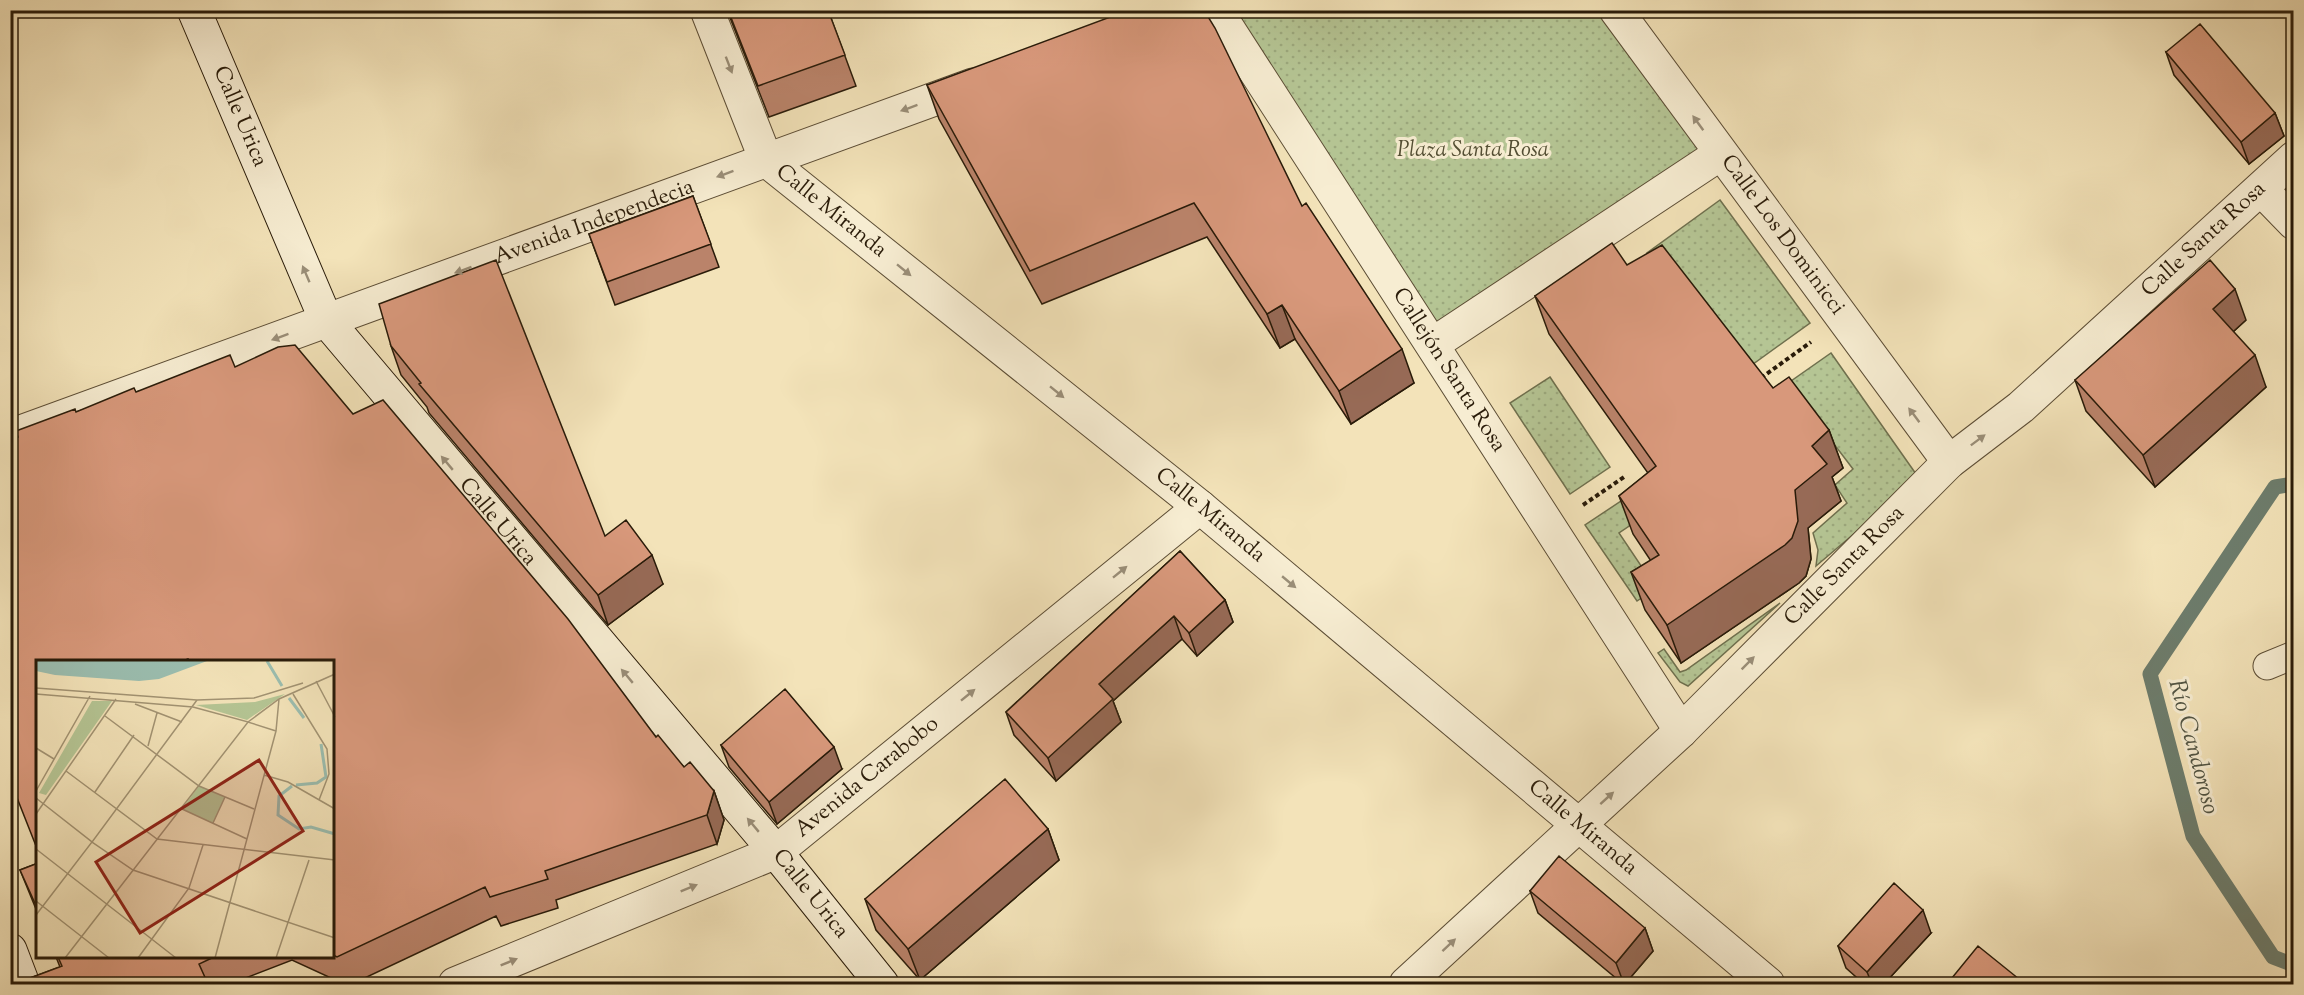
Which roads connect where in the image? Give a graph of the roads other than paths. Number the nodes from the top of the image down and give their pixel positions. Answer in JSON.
{"nodes":[{"id":1,"x":194,"y":10,"type":"edge"},
{"id":2,"x":708,"y":10,"type":"edge"},
{"id":3,"x":1216,"y":10,"type":"edge"},
{"id":4,"x":1616,"y":10,"type":"edge"},
{"id":5,"x":1002,"y":75,"type":"edge"},
{"id":6,"x":1720,"y":154,"type":"junction"},
{"id":7,"x":2294,"y":158,"type":"edge"},
{"id":8,"x":766,"y":160,"type":"junction"},
{"id":9,"x":2261,"y":189,"type":"junction"},
{"id":10,"x":2294,"y":223,"type":"edge"},
{"id":11,"x":326,"y":320,"type":"junction"},
{"id":12,"x":1433,"y":344,"type":"junction"},
{"id":13,"x":10,"y":436,"type":"edge"},
{"id":14,"x":1948,"y":462,"type":"junction"},
{"id":15,"x":1200,"y":507,"type":"junction"},
{"id":16,"x":2294,"y":655,"type":"edge"},
{"id":17,"x":2267,"y":666,"type":"dead end"},
{"id":18,"x":1681,"y":731,"type":"junction"},
{"id":19,"x":1578,"y":824,"type":"junction"},
{"id":20,"x":776,"y":852,"type":"junction"},
{"id":21,"x":10,"y":950,"type":"edge"},
{"id":22,"x":23,"y":984,"type":"edge"},
{"id":23,"x":455,"y":984,"type":"edge"},
{"id":24,"x":882,"y":984,"type":"edge"},
{"id":25,"x":1406,"y":984,"type":"edge"},
{"id":26,"x":1768,"y":984,"type":"edge"}],
"edges":[{"from":11,"to":1,"type":"street","name":"Calle Urica","one_way":true},
{"from":2,"to":8,"type":"street","name":"Calle Miranda","one_way":true},
{"from":3,"to":12,"type":"street","name":"Callejón Santa Rosa"},
{"from":6,"to":4,"type":"street","name":"Calle Los Dominicci","one_way":true},
{"from":5,"to":8,"type":"street","name":"Avenida Independecia","one_way":true},
{"from":6,"to":12,"type":"street"},
{"from":14,"to":6,"type":"street","name":"Calle Los Dominicci","one_way":true},
{"from":7,"to":9,"type":"street","name":"Calle Santa Rosa"},
{"from":8,"to":11,"type":"street","name":"Avenida Independecia","one_way":true},
{"from":8,"to":15,"type":"street","name":"Calle Miranda","one_way":true},
{"from":9,"to":10,"type":"street"},
{"from":14,"to":9,"type":"street","name":"Calle Santa Rosa","one_way":true},
{"from":11,"to":13,"type":"street","name":"Avenida Independecia","one_way":true},
{"from":20,"to":11,"type":"street","name":"Calle Urica","one_way":true},
{"from":12,"to":18,"type":"street","name":"Callejón Santa Rosa"},
{"from":18,"to":14,"type":"street","name":"Calle Santa Rosa","one_way":true},
{"from":15,"to":19,"type":"street","name":"Calle Miranda","one_way":true},
{"from":20,"to":15,"type":"street","name":"Avenida Carabobo","one_way":true},
{"from":16,"to":17,"type":"lane"},
{"from":19,"to":18,"type":"street","name":"Calle Santa Rosa","one_way":true},
{"from":25,"to":19,"type":"street","name":"Calle Santa Rosa","one_way":true},
{"from":19,"to":26,"type":"street","name":"Calle Miranda"},
{"from":23,"to":20,"type":"street","name":"Avenida Carabobo","one_way":true},
{"from":20,"to":24,"type":"street","name":"Calle Urica"},
{"from":21,"to":22,"type":"street"}]}
